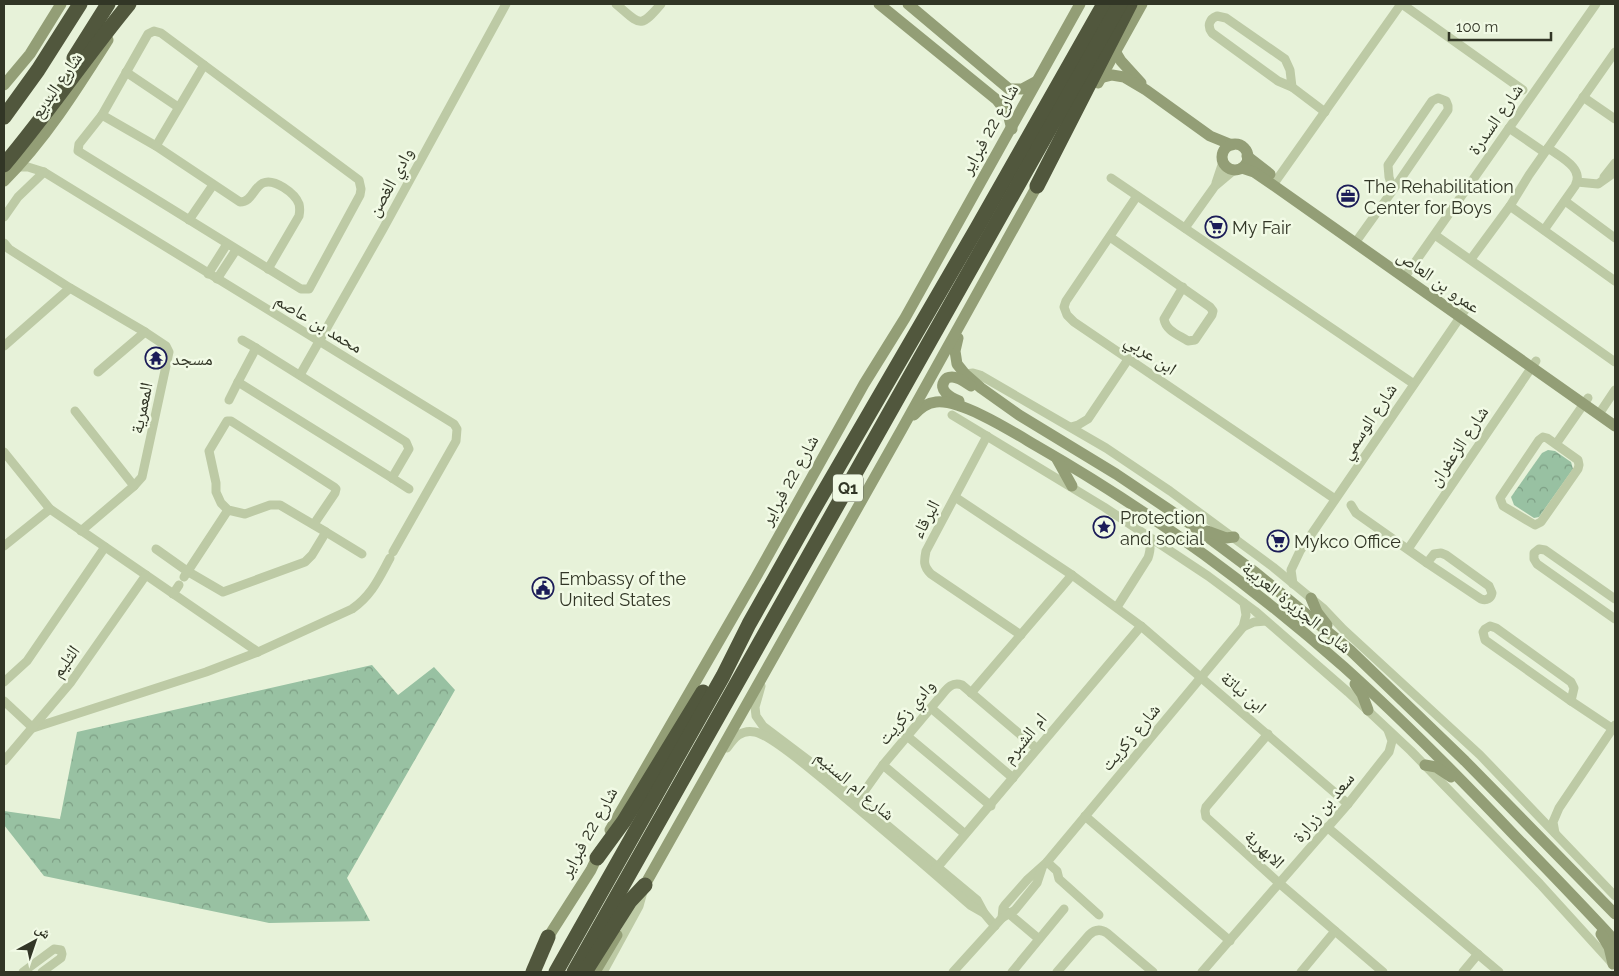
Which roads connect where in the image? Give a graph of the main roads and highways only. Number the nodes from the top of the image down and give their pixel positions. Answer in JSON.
{"nodes":[{"id":1,"x":61,"y":4,"type":"edge"},
{"id":2,"x":80,"y":4,"type":"edge"},
{"id":3,"x":108,"y":4,"type":"edge"},
{"id":4,"x":130,"y":4,"type":"edge"},
{"id":5,"x":879,"y":4,"type":"edge"},
{"id":6,"x":891,"y":4,"type":"edge"},
{"id":7,"x":908,"y":4,"type":"edge"},
{"id":8,"x":1080,"y":4,"type":"edge"},
{"id":9,"x":1104,"y":4,"type":"edge"},
{"id":10,"x":1120,"y":4,"type":"edge"},
{"id":11,"x":1130,"y":4,"type":"edge"},
{"id":12,"x":1142,"y":4,"type":"edge"},
{"id":13,"x":953,"y":43,"type":"junction"},
{"id":14,"x":1115,"y":51,"type":"junction"},
{"id":15,"x":38,"y":70,"type":"junction"},
{"id":16,"x":1100,"y":78,"type":"junction"},
{"id":17,"x":1037,"y":80,"type":"junction"},
{"id":18,"x":4,"y":85,"type":"edge"},
{"id":19,"x":1146,"y":90,"type":"junction"},
{"id":20,"x":4,"y":101,"type":"edge"},
{"id":21,"x":4,"y":117,"type":"edge"},
{"id":22,"x":1012,"y":128,"type":"junction"},
{"id":23,"x":1210,"y":136,"type":"junction"},
{"id":24,"x":1232,"y":145,"type":"junction"},
{"id":25,"x":4,"y":154,"type":"edge"},
{"id":26,"x":1247,"y":156,"type":"junction"},
{"id":27,"x":1223,"y":157,"type":"junction"},
{"id":28,"x":11,"y":166,"type":"edge"},
{"id":29,"x":1238,"y":169,"type":"junction"},
{"id":30,"x":4,"y":181,"type":"edge"},
{"id":31,"x":1275,"y":182,"type":"junction"},
{"id":32,"x":1037,"y":186,"type":"junction"},
{"id":33,"x":963,"y":321,"type":"junction"},
{"id":34,"x":1601,"y":411,"type":"junction"},
{"id":35,"x":1019,"y":415,"type":"junction"},
{"id":36,"x":1615,"y":417,"type":"edge"},
{"id":37,"x":1002,"y":426,"type":"junction"},
{"id":38,"x":1615,"y":426,"type":"edge"},
{"id":39,"x":902,"y":429,"type":"junction"},
{"id":40,"x":1055,"y":456,"type":"junction"},
{"id":41,"x":1072,"y":486,"type":"road end"},
{"id":42,"x":1189,"y":523,"type":"junction"},
{"id":43,"x":1234,"y":537,"type":"road end"},
{"id":44,"x":1311,"y":598,"type":"road end"},
{"id":45,"x":742,"y":638,"type":"junction"},
{"id":46,"x":1350,"y":650,"type":"junction"},
{"id":47,"x":1342,"y":666,"type":"junction"},
{"id":48,"x":1368,"y":710,"type":"road end"},
{"id":49,"x":1425,"y":765,"type":"road end"},
{"id":50,"x":1464,"y":783,"type":"junction"},
{"id":51,"x":597,"y":858,"type":"junction"},
{"id":52,"x":645,"y":885,"type":"junction"},
{"id":53,"x":1615,"y":914,"type":"edge"},
{"id":54,"x":1593,"y":917,"type":"junction"},
{"id":55,"x":548,"y":937,"type":"junction"},
{"id":56,"x":1615,"y":942,"type":"edge"},
{"id":57,"x":1614,"y":966,"type":"edge"},
{"id":58,"x":525,"y":972,"type":"edge"},
{"id":59,"x":533,"y":972,"type":"edge"},
{"id":60,"x":556,"y":972,"type":"edge"},
{"id":61,"x":574,"y":972,"type":"edge"},
{"id":62,"x":585,"y":972,"type":"edge"},
{"id":63,"x":595,"y":972,"type":"edge"}],
"edges":[{"from":1,"to":18,"type":"main road"},
{"from":2,"to":15,"type":"highway","name":"شارع البديع"},
{"from":3,"to":25,"type":"highway","name":"شارع البديع"},
{"from":4,"to":28,"type":"highway"},
{"from":4,"to":28,"type":"main road","name":"شارع البديع"},
{"from":5,"to":22,"type":"main road"},
{"from":6,"to":13,"type":"main road"},
{"from":7,"to":13,"type":"main road"},
{"from":8,"to":17,"type":"main road","name":"شارع 22 فبراير"},
{"from":9,"to":45,"type":"highway","name":"شارع 22 فبراير","number":"Q1"},
{"from":10,"to":61,"type":"highway","number":"Q1"},
{"from":11,"to":32,"type":"highway"},
{"from":12,"to":14,"type":"main road"},
{"from":13,"to":17,"type":"main road"},
{"from":14,"to":16,"type":"main road"},
{"from":14,"to":19,"type":"main road"},
{"from":15,"to":20,"type":"highway"},
{"from":15,"to":21,"type":"highway","name":"شارع البديع"},
{"from":16,"to":19,"type":"main road"},
{"from":16,"to":32,"type":"main road"},
{"from":17,"to":22,"type":"main road","name":"شارع 22 فبراير"},
{"from":19,"to":23,"type":"main road"},
{"from":22,"to":51,"type":"main road","name":"شارع 22 فبراير"},
{"from":23,"to":24,"type":"main road"},
{"from":23,"to":27,"type":"main road"},
{"from":24,"to":26,"type":"main road"},
{"from":24,"to":27,"type":"main road"},
{"from":26,"to":29,"type":"main road"},
{"from":26,"to":31,"type":"main road","name":"عمرو بن العاص"},
{"from":27,"to":29,"type":"main road"},
{"from":28,"to":30,"type":"main road","name":"شارع البديع"},
{"from":29,"to":31,"type":"main road","name":"عمرو بن العاص"},
{"from":31,"to":34,"type":"main road","name":"عمرو بن العاص"},
{"from":32,"to":33,"type":"main road"},
{"from":33,"to":35,"type":"main road","name":"شارع الجزيرة العربية"},
{"from":33,"to":39,"type":"main road"},
{"from":34,"to":36,"type":"main road","name":"عمرو بن العاص"},
{"from":34,"to":38,"type":"main road","name":"عمرو بن العاص"},
{"from":35,"to":37,"type":"main road"},
{"from":35,"to":42,"type":"main road","name":"شارع الجزيرة العربية"},
{"from":37,"to":39,"type":"main road","name":"شارع الجزيرة العربية"},
{"from":37,"to":40,"type":"main road","name":"شارع الجزيرة العربية"},
{"from":39,"to":52,"type":"main road"},
{"from":40,"to":41,"type":"main road"},
{"from":40,"to":47,"type":"main road","name":"شارع الجزيرة العربية"},
{"from":42,"to":43,"type":"main road"},
{"from":42,"to":46,"type":"main road","name":"شارع الجزيرة العربية"},
{"from":44,"to":46,"type":"main road"},
{"from":45,"to":51,"type":"highway"},
{"from":45,"to":60,"type":"highway","name":"شارع 22 فبراير","number":"Q1"},
{"from":46,"to":53,"type":"main road","name":"شارع الجزيرة العربية"},
{"from":47,"to":48,"type":"main road"},
{"from":47,"to":50,"type":"main road","name":"شارع الجزيرة العربية"},
{"from":49,"to":50,"type":"main road"},
{"from":50,"to":54,"type":"main road","name":"شارع الجزيرة العربية"},
{"from":51,"to":55,"type":"main road","name":"شارع 22 فبراير"},
{"from":52,"to":62,"type":"highway"},
{"from":52,"to":63,"type":"main road"},
{"from":54,"to":56,"type":"main road","name":"شارع الجزيرة العربية"},
{"from":54,"to":57,"type":"main road"},
{"from":55,"to":58,"type":"main road","name":"شارع 22 فبراير"},
{"from":55,"to":59,"type":"highway"}]}
